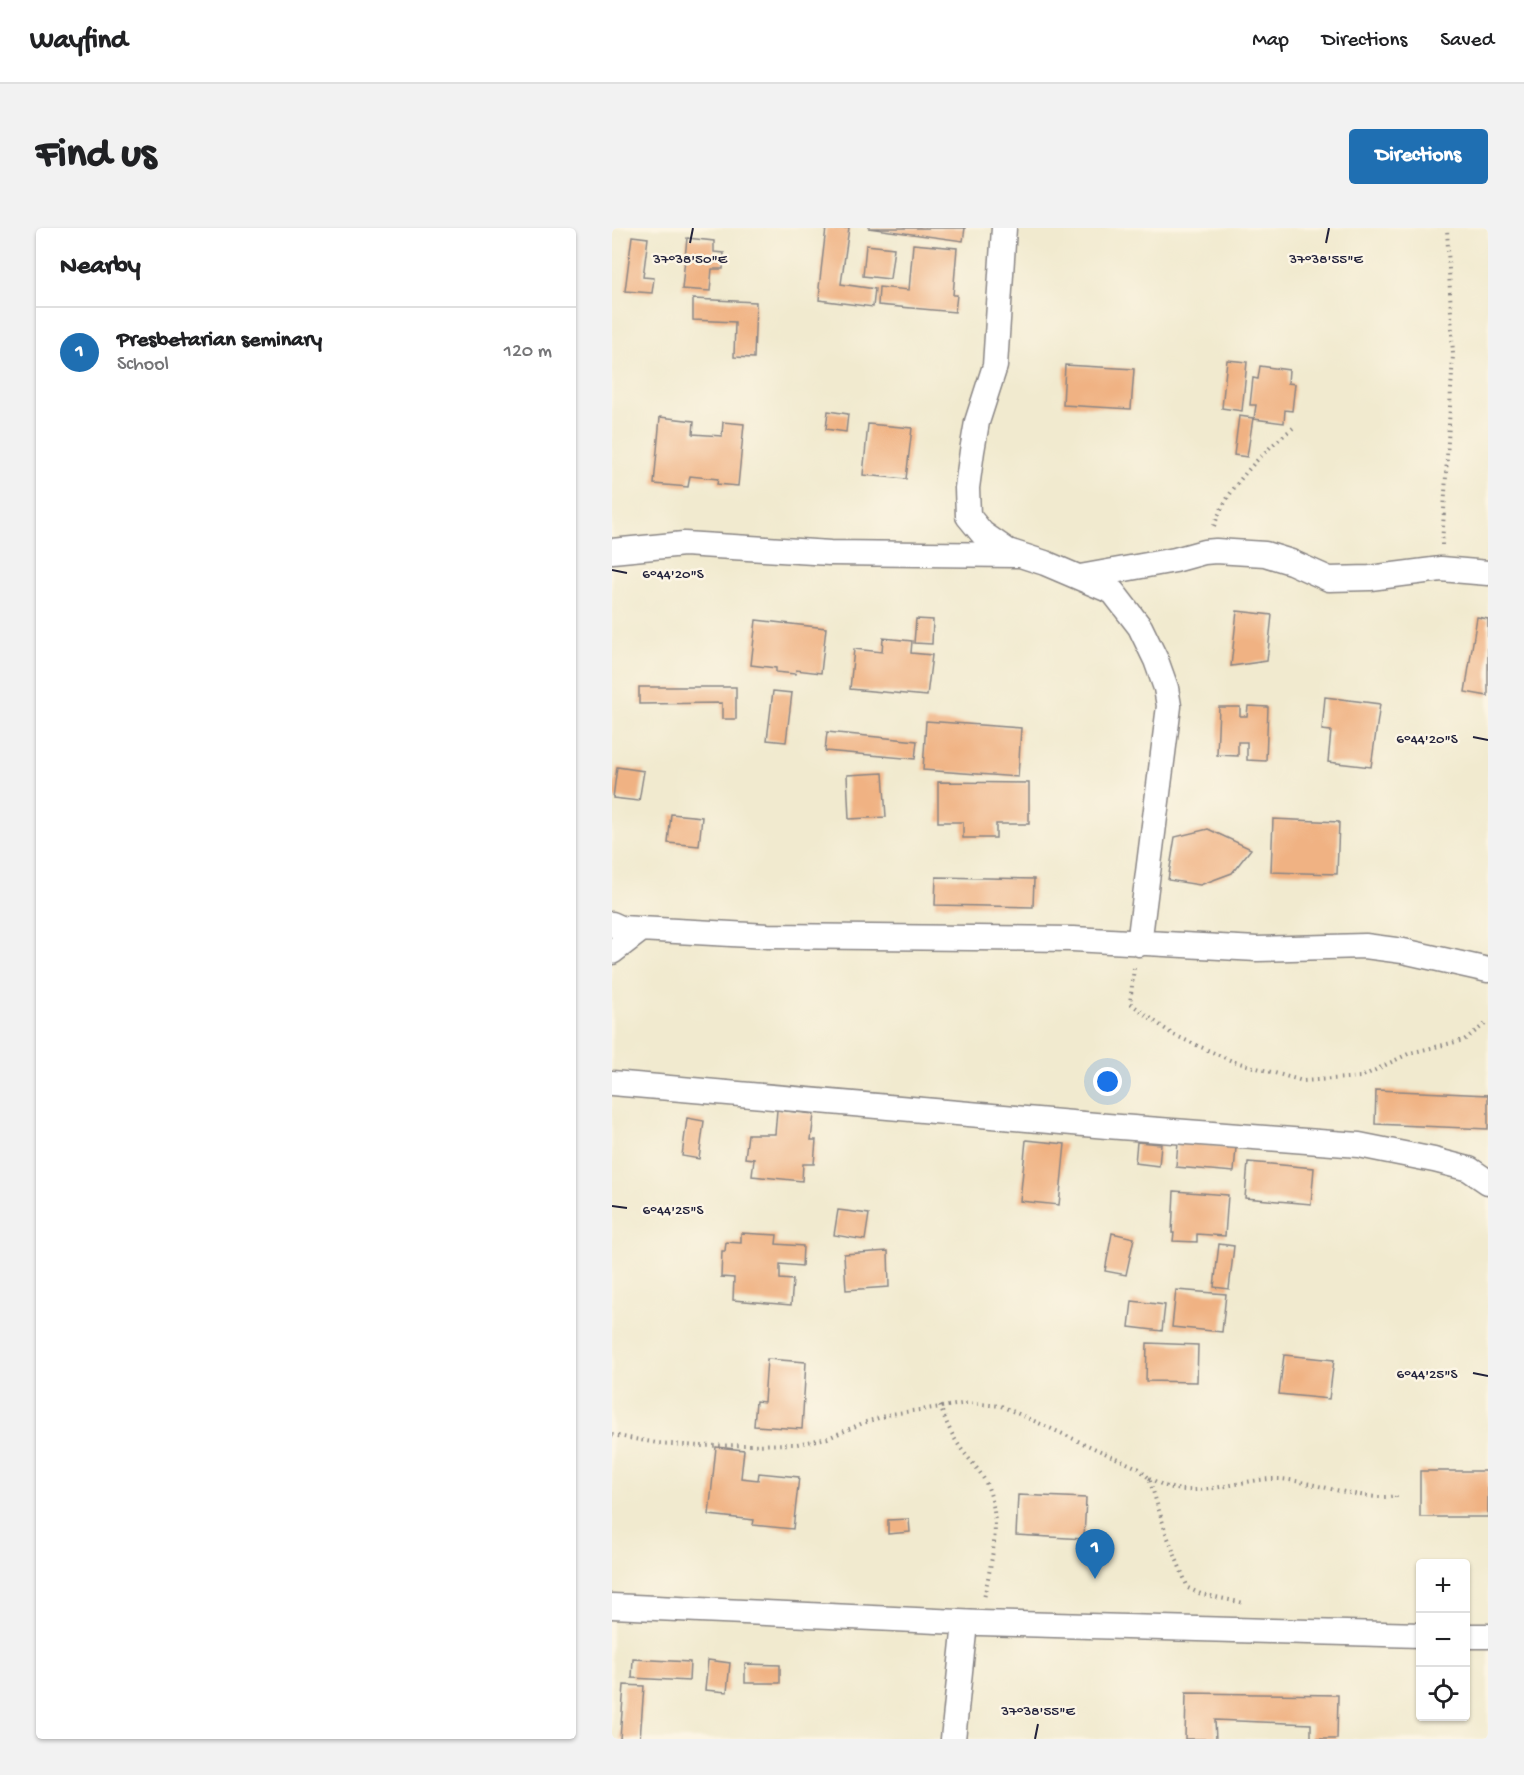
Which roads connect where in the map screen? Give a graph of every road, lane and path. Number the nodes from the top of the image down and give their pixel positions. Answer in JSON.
{"nodes":[{"id":1,"x":1004,"y":228,"type":"edge"},
{"id":2,"x":1447,"y":228,"type":"edge"},
{"id":3,"x":1293,"y":428,"type":"dead end"},
{"id":4,"x":612,"y":551,"type":"edge"},
{"id":5,"x":1204,"y":552,"type":"junction"},
{"id":6,"x":1021,"y":555,"type":"junction"},
{"id":7,"x":1441,"y":569,"type":"junction"},
{"id":8,"x":1488,"y":573,"type":"edge"},
{"id":9,"x":1080,"y":577,"type":"junction"},
{"id":10,"x":612,"y":924,"type":"edge"},
{"id":11,"x":642,"y":929,"type":"junction"},
{"id":12,"x":1139,"y":944,"type":"junction"},
{"id":13,"x":612,"y":952,"type":"edge"},
{"id":14,"x":1488,"y":970,"type":"edge"},
{"id":15,"x":1488,"y":1022,"type":"edge"},
{"id":16,"x":612,"y":1083,"type":"edge"},
{"id":17,"x":1483,"y":1175,"type":"edge"},
{"id":18,"x":940,"y":1406,"type":"junction"},
{"id":19,"x":612,"y":1435,"type":"edge"},
{"id":20,"x":1149,"y":1478,"type":"junction"},
{"id":21,"x":1395,"y":1501,"type":"dead end"},
{"id":22,"x":612,"y":1606,"type":"edge"},
{"id":23,"x":973,"y":1623,"type":"junction"},
{"id":24,"x":1271,"y":1631,"type":"junction"},
{"id":25,"x":1416,"y":1635,"type":"edge"},
{"id":26,"x":1470,"y":1636,"type":"edge"},
{"id":27,"x":1488,"y":1636,"type":"edge"},
{"id":28,"x":953,"y":1739,"type":"edge"}],
"edges":[{"from":1,"to":6,"type":"street"},
{"from":2,"to":7,"type":"path"},
{"from":3,"to":5,"type":"path"},
{"from":4,"to":6,"type":"street"},
{"from":5,"to":7,"type":"street"},
{"from":5,"to":9,"type":"street"},
{"from":6,"to":9,"type":"street"},
{"from":7,"to":8,"type":"street"},
{"from":9,"to":12,"type":"street"},
{"from":10,"to":11,"type":"street"},
{"from":11,"to":12,"type":"street"},
{"from":11,"to":13,"type":"street"},
{"from":12,"to":14,"type":"street"},
{"from":12,"to":15,"type":"path"},
{"from":16,"to":17,"type":"street"},
{"from":18,"to":19,"type":"path"},
{"from":18,"to":20,"type":"path"},
{"from":18,"to":23,"type":"path"},
{"from":20,"to":21,"type":"path"},
{"from":20,"to":24,"type":"path"},
{"from":22,"to":23,"type":"street"},
{"from":23,"to":24,"type":"street"},
{"from":23,"to":28,"type":"street"},
{"from":24,"to":25,"type":"street"},
{"from":26,"to":27,"type":"street"}]}
